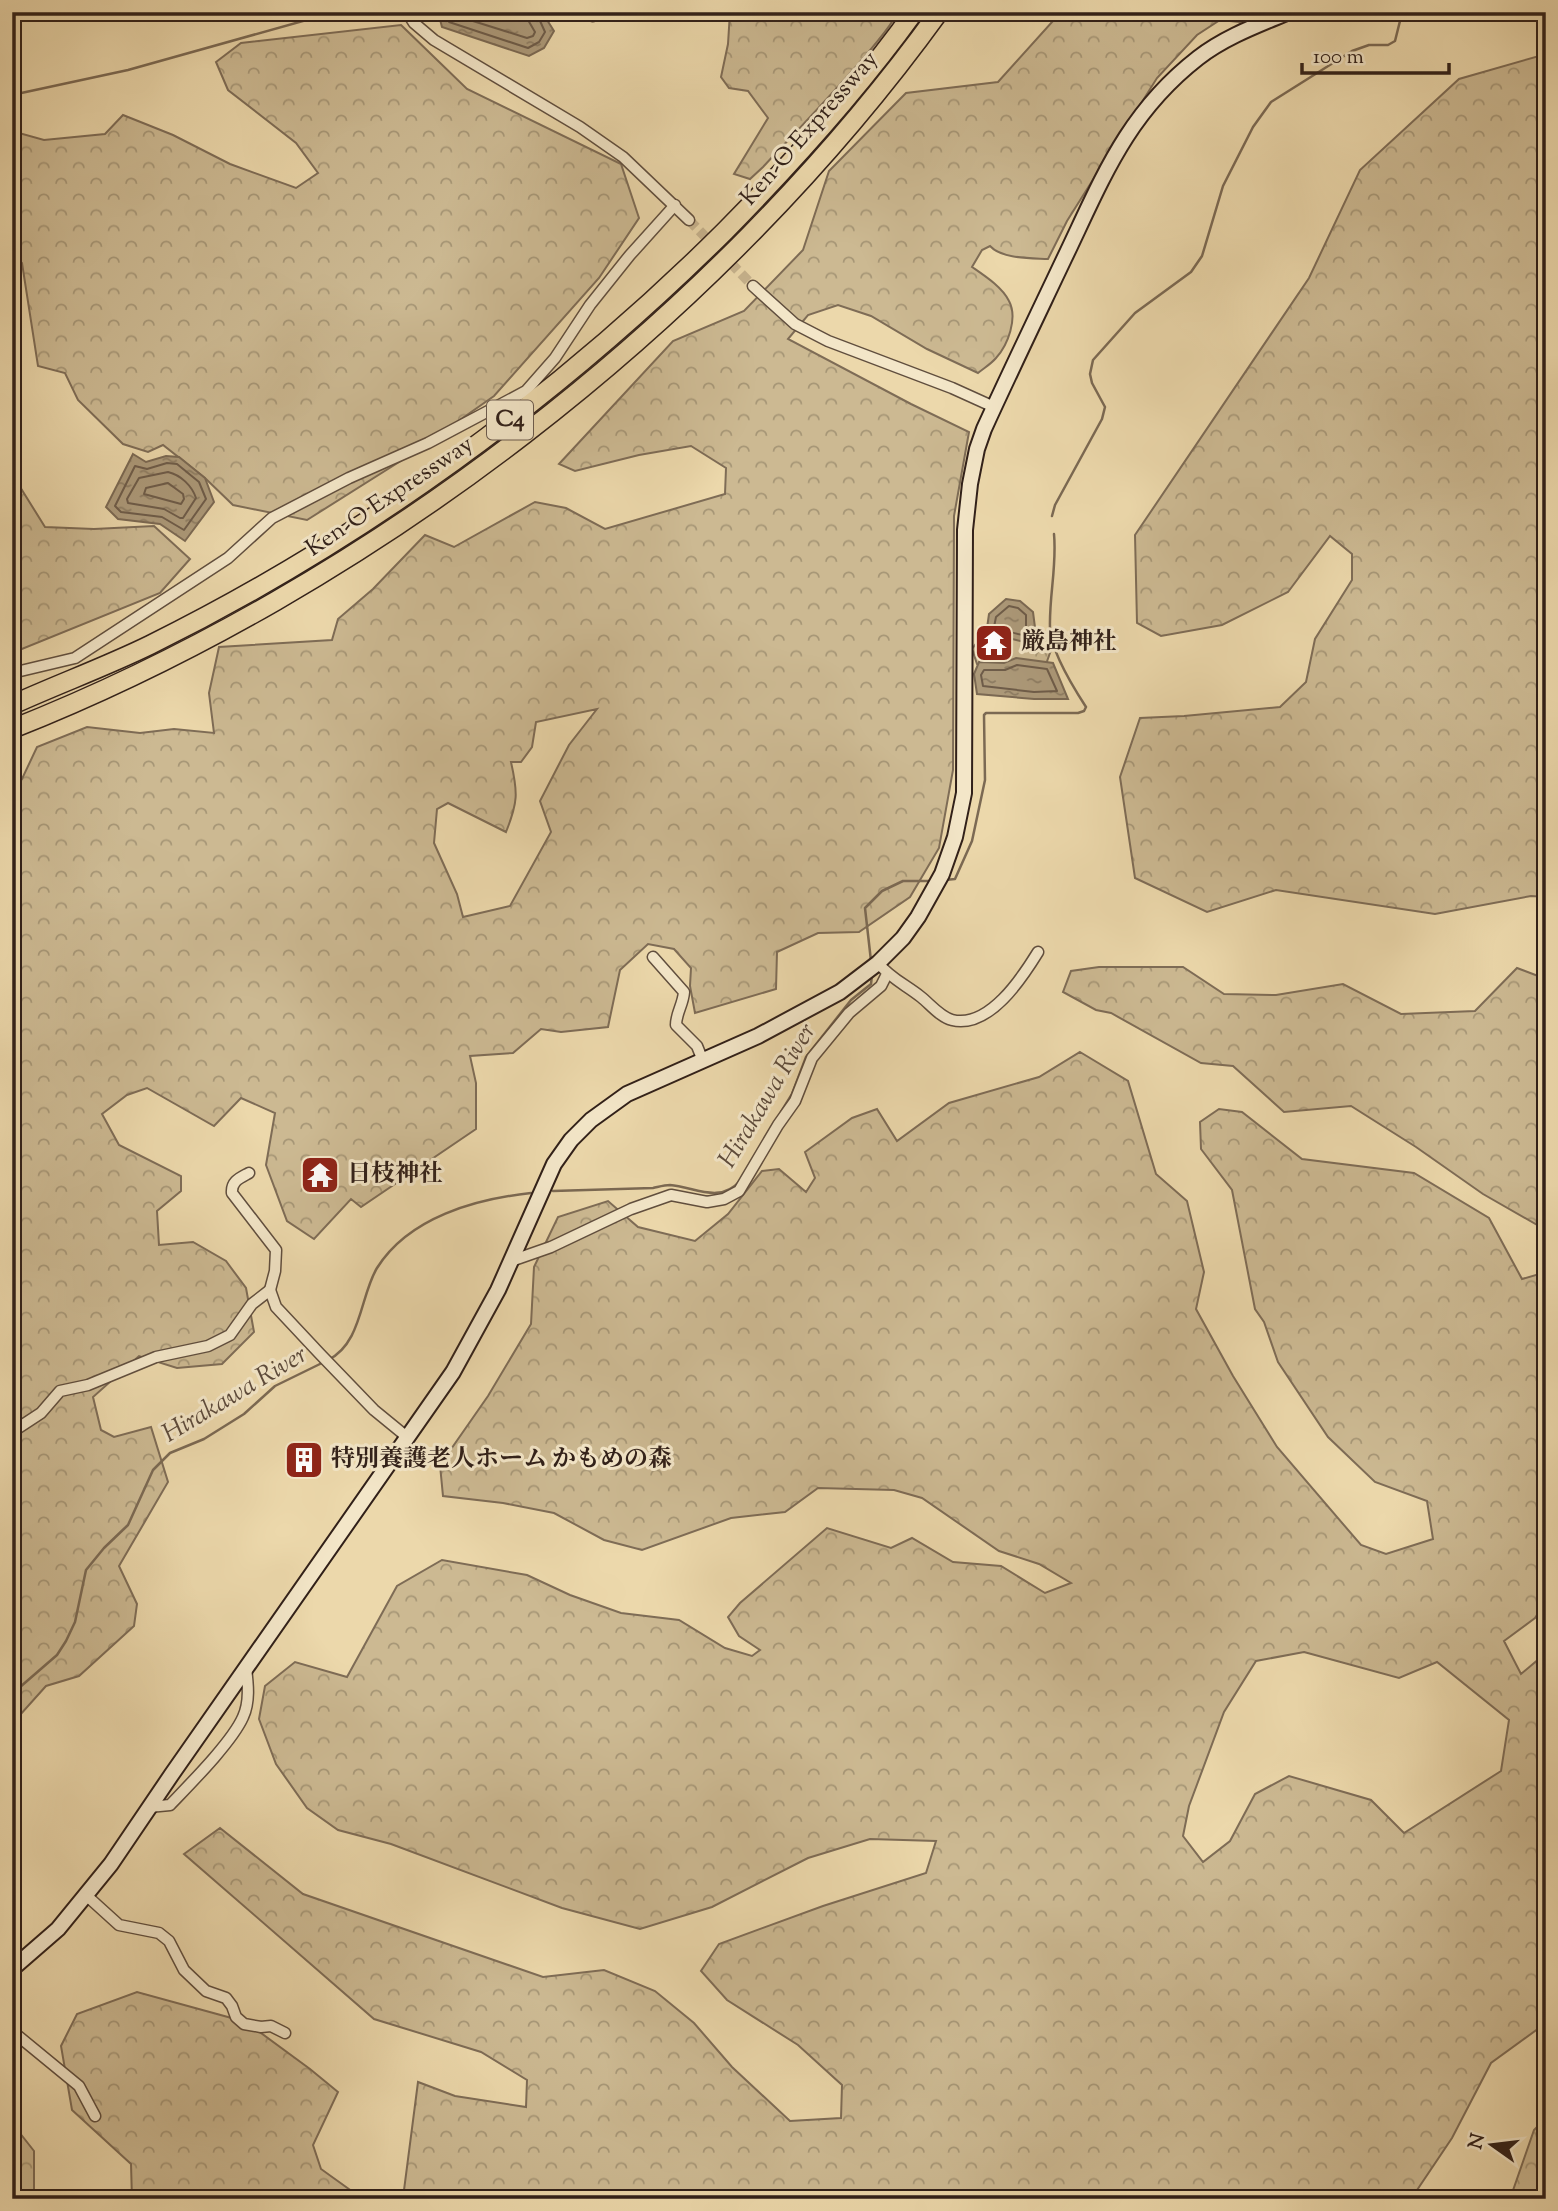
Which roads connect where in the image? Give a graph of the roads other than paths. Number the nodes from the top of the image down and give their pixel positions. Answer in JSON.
{"nodes":[{"id":1,"x":20,"y":12,"type":"edge"},
{"id":2,"x":407,"y":12,"type":"edge"},
{"id":3,"x":579,"y":12,"type":"edge"},
{"id":4,"x":611,"y":12,"type":"edge"},
{"id":5,"x":914,"y":12,"type":"edge"},
{"id":6,"x":939,"y":12,"type":"edge"},
{"id":7,"x":1289,"y":12,"type":"edge"},
{"id":8,"x":12,"y":15,"type":"edge"},
{"id":9,"x":675,"y":205,"type":"junction"},
{"id":10,"x":689,"y":220,"type":"tunnel mouth"},
{"id":11,"x":753,"y":286,"type":"tunnel mouth"},
{"id":12,"x":994,"y":407,"type":"junction"},
{"id":13,"x":161,"y":662,"type":"junction"},
{"id":14,"x":12,"y":673,"type":"edge"},
{"id":15,"x":12,"y":705,"type":"edge"},
{"id":16,"x":12,"y":729,"type":"edge"},
{"id":17,"x":12,"y":739,"type":"edge"},
{"id":18,"x":1038,"y":952,"type":"dead end"},
{"id":19,"x":653,"y":957,"type":"dead end"},
{"id":20,"x":878,"y":968,"type":"junction"},
{"id":21,"x":702,"y":1061,"type":"junction"},
{"id":22,"x":249,"y":1173,"type":"dead end"},
{"id":23,"x":511,"y":1261,"type":"junction"},
{"id":24,"x":270,"y":1290,"type":"junction"},
{"id":25,"x":12,"y":1432,"type":"edge"},
{"id":26,"x":407,"y":1437,"type":"junction"},
{"id":27,"x":246,"y":1668,"type":"junction"},
{"id":28,"x":149,"y":1807,"type":"junction"},
{"id":29,"x":87,"y":1896,"type":"junction"},
{"id":30,"x":12,"y":1969,"type":"edge"},
{"id":31,"x":12,"y":2031,"type":"edge"},
{"id":32,"x":285,"y":2033,"type":"dead end"},
{"id":33,"x":95,"y":2116,"type":"dead end"}],
"edges":[{"from":1,"to":8,"type":"street"},
{"from":2,"to":9,"type":"street"},
{"from":3,"to":4,"type":"street"},
{"from":5,"to":15,"type":"highway","name":"Ken-O Expressway","number":"C4"},
{"from":6,"to":13,"type":"highway","name":"Ken-O Expressway","number":"C4"},
{"from":7,"to":12,"type":"street"},
{"from":9,"to":10,"type":"street"},
{"from":9,"to":14,"type":"street"},
{"from":11,"to":12,"type":"street"},
{"from":12,"to":20,"type":"street"},
{"from":13,"to":16,"type":"highway","name":"Ken-O Expressway","number":"C4"},
{"from":13,"to":17,"type":"highway"},
{"from":18,"to":20,"type":"street"},
{"from":19,"to":21,"type":"street"},
{"from":20,"to":21,"type":"street"},
{"from":20,"to":23,"type":"street"},
{"from":21,"to":23,"type":"street"},
{"from":22,"to":24,"type":"street"},
{"from":23,"to":26,"type":"street"},
{"from":24,"to":25,"type":"street"},
{"from":24,"to":26,"type":"street"},
{"from":26,"to":27,"type":"street"},
{"from":27,"to":28,"type":"street"},
{"from":27,"to":28,"type":"street"},
{"from":28,"to":29,"type":"street"},
{"from":29,"to":30,"type":"street"},
{"from":29,"to":32,"type":"street"},
{"from":31,"to":33,"type":"street"}]}
